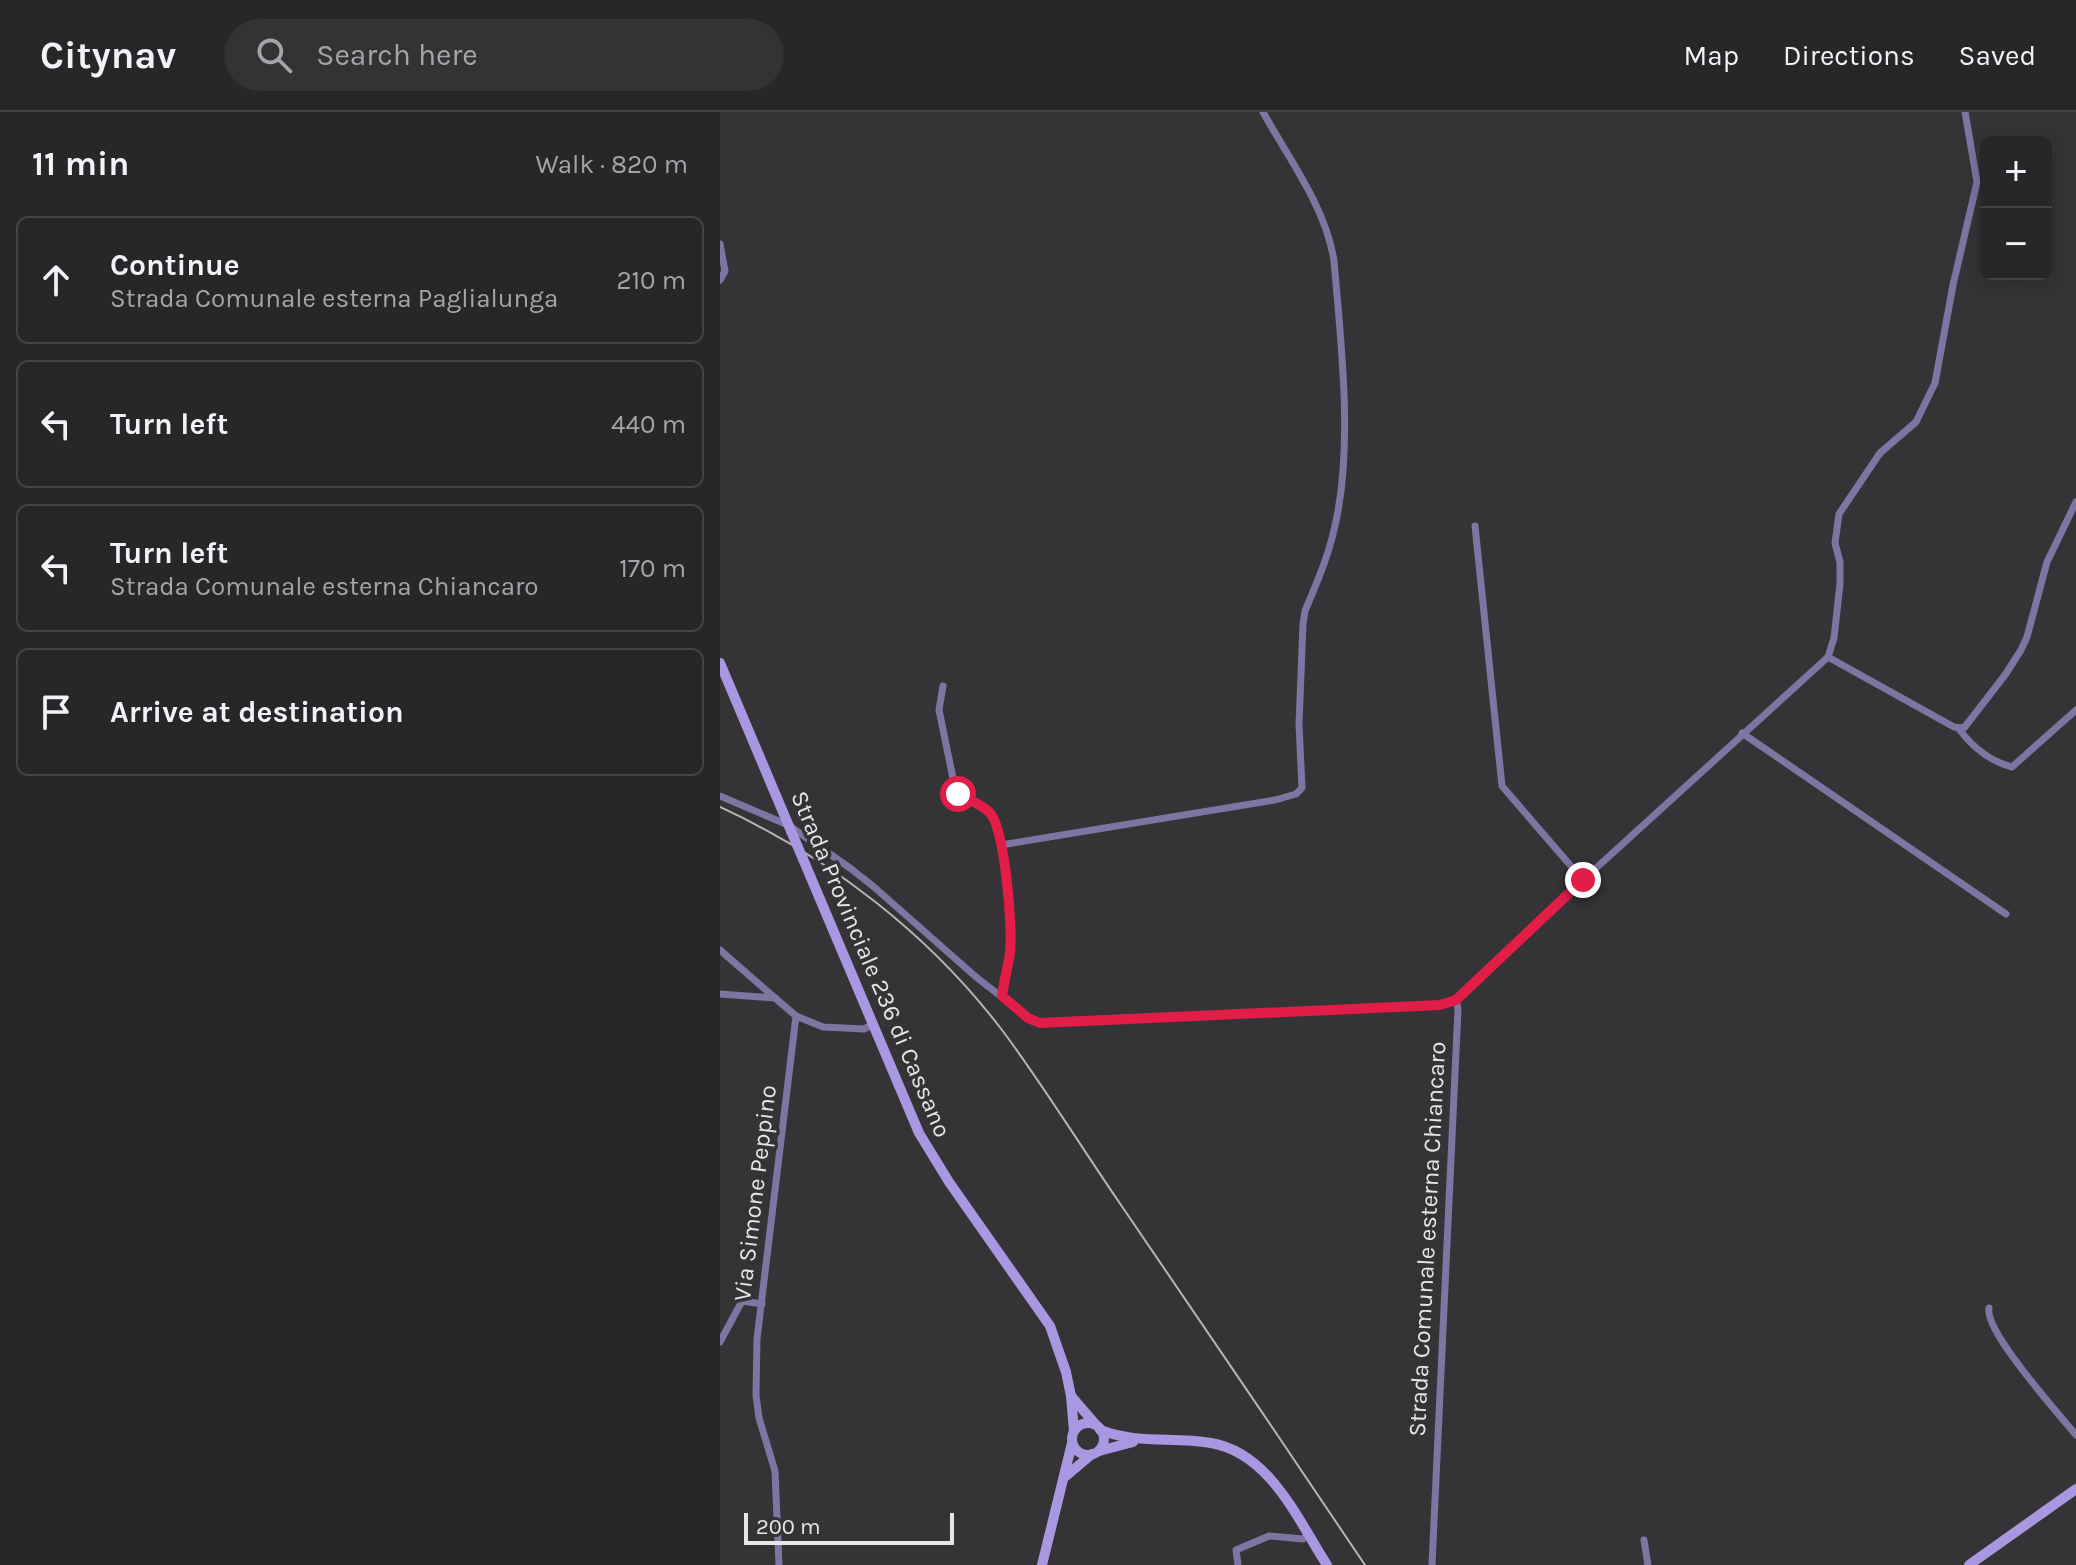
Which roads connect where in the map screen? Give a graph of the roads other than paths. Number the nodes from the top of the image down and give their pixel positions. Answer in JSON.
{"nodes":[{"id":1,"x":1263,"y":112,"type":"edge"},
{"id":2,"x":1963,"y":114,"type":"edge"},
{"id":3,"x":720,"y":244,"type":"edge"},
{"id":4,"x":720,"y":280,"type":"edge"},
{"id":5,"x":2076,"y":502,"type":"edge"},
{"id":6,"x":1475,"y":526,"type":"dead end"},
{"id":7,"x":1828,"y":657,"type":"junction"},
{"id":8,"x":720,"y":663,"type":"edge"},
{"id":9,"x":943,"y":686,"type":"dead end"},
{"id":10,"x":2076,"y":710,"type":"edge"},
{"id":11,"x":1959,"y":729,"type":"junction"},
{"id":12,"x":1742,"y":733,"type":"junction"},
{"id":13,"x":720,"y":796,"type":"edge"},
{"id":14,"x":789,"y":828,"type":"junction"},
{"id":15,"x":1001,"y":845,"type":"junction"},
{"id":16,"x":1583,"y":880,"type":"junction"},
{"id":17,"x":2006,"y":914,"type":"dead end"},
{"id":18,"x":720,"y":950,"type":"edge"},
{"id":19,"x":720,"y":994,"type":"edge"},
{"id":20,"x":1002,"y":996,"type":"junction"},
{"id":21,"x":775,"y":998,"type":"junction"},
{"id":22,"x":1456,"y":1000,"type":"junction"},
{"id":23,"x":796,"y":1016,"type":"junction"},
{"id":24,"x":872,"y":1025,"type":"junction"},
{"id":25,"x":762,"y":1304,"type":"junction"},
{"id":26,"x":1989,"y":1308,"type":"dead end"},
{"id":27,"x":720,"y":1342,"type":"edge"},
{"id":28,"x":1071,"y":1396,"type":"junction"},
{"id":29,"x":1098,"y":1428,"type":"junction"},
{"id":30,"x":1074,"y":1431,"type":"junction"},
{"id":31,"x":2076,"y":1435,"type":"edge"},
{"id":32,"x":1139,"y":1440,"type":"junction"},
{"id":33,"x":1072,"y":1443,"type":"junction"},
{"id":34,"x":1094,"y":1453,"type":"junction"},
{"id":35,"x":1066,"y":1476,"type":"junction"},
{"id":36,"x":2076,"y":1489,"type":"edge"},
{"id":37,"x":1308,"y":1535,"type":"junction"},
{"id":38,"x":1644,"y":1540,"type":"dead end"},
{"id":39,"x":779,"y":1565,"type":"edge"},
{"id":40,"x":1042,"y":1565,"type":"edge"},
{"id":41,"x":1238,"y":1565,"type":"edge"},
{"id":42,"x":1327,"y":1565,"type":"edge"},
{"id":43,"x":1432,"y":1565,"type":"edge"},
{"id":44,"x":1648,"y":1565,"type":"edge"},
{"id":45,"x":1969,"y":1565,"type":"edge"}],
"edges":[{"from":1,"to":15,"type":"street"},
{"from":2,"to":7,"type":"street"},
{"from":3,"to":4,"type":"street"},
{"from":5,"to":11,"type":"street"},
{"from":6,"to":16,"type":"street"},
{"from":7,"to":11,"type":"street"},
{"from":7,"to":12,"type":"street"},
{"from":8,"to":14,"type":"main road","name":"Strada Provinciale 236 di Cassano"},
{"from":9,"to":15,"type":"street"},
{"from":10,"to":11,"type":"street"},
{"from":12,"to":16,"type":"street"},
{"from":12,"to":17,"type":"street"},
{"from":13,"to":14,"type":"street"},
{"from":14,"to":20,"type":"street"},
{"from":14,"to":24,"type":"main road","name":"Strada Provinciale 236 di Cassano","bridge":true},
{"from":15,"to":20,"type":"street"},
{"from":16,"to":22,"type":"street"},
{"from":18,"to":21,"type":"street"},
{"from":19,"to":21,"type":"street"},
{"from":20,"to":22,"type":"street"},
{"from":21,"to":23,"type":"street"},
{"from":22,"to":43,"type":"street","name":"Strada Comunale esterna Chiancaro"},
{"from":23,"to":24,"type":"street"},
{"from":23,"to":25,"type":"street","name":"Via Simone Peppino"},
{"from":24,"to":28,"type":"main road","name":"Strada Provinciale 236 di Cassano"},
{"from":25,"to":27,"type":"street"},
{"from":25,"to":39,"type":"street","name":"Via Simone Peppino"},
{"from":26,"to":31,"type":"street"},
{"from":28,"to":29,"type":"main road"},
{"from":28,"to":30,"type":"main road","name":"Strada Provinciale 236 di Cassano"},
{"from":29,"to":30,"type":"main road"},
{"from":29,"to":32,"type":"main road"},
{"from":29,"to":34,"type":"main road"},
{"from":30,"to":33,"type":"main road"},
{"from":32,"to":34,"type":"main road"},
{"from":32,"to":37,"type":"main road"},
{"from":33,"to":34,"type":"main road"},
{"from":33,"to":35,"type":"main road"},
{"from":34,"to":35,"type":"main road"},
{"from":35,"to":40,"type":"main road"},
{"from":36,"to":45,"type":"main road"},
{"from":37,"to":41,"type":"street"},
{"from":37,"to":42,"type":"main road"},
{"from":38,"to":44,"type":"street"}]}
